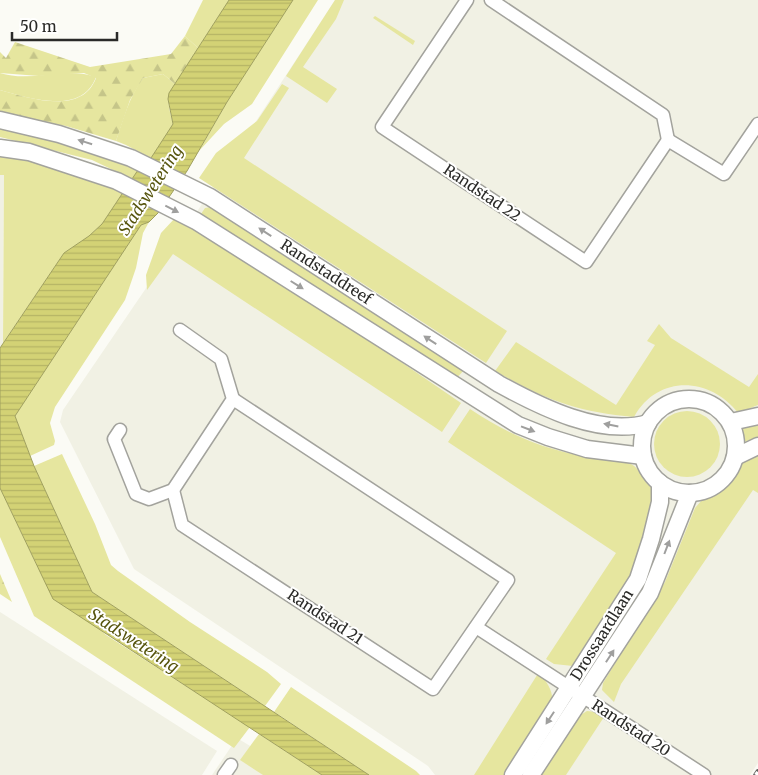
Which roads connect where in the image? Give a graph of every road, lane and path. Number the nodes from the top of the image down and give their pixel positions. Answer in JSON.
{"nodes":[{"id":1,"x":467,"y":0,"type":"edge"},
{"id":2,"x":491,"y":0,"type":"edge"},
{"id":3,"x":0,"y":120,"type":"edge"},
{"id":4,"x":758,"y":124,"type":"edge"},
{"id":5,"x":668,"y":140,"type":"junction"},
{"id":6,"x":0,"y":148,"type":"edge"},
{"id":7,"x":180,"y":330,"type":"dead end"},
{"id":8,"x":233,"y":400,"type":"junction"},
{"id":9,"x":758,"y":416,"type":"edge"},
{"id":10,"x":731,"y":422,"type":"junction"},
{"id":11,"x":648,"y":423,"type":"junction"},
{"id":12,"x":120,"y":430,"type":"dead end"},
{"id":13,"x":758,"y":446,"type":"edge"},
{"id":14,"x":643,"y":456,"type":"junction"},
{"id":15,"x":735,"y":457,"type":"junction"},
{"id":16,"x":660,"y":483,"type":"junction"},
{"id":17,"x":173,"y":490,"type":"junction"},
{"id":18,"x":690,"y":493,"type":"junction"},
{"id":19,"x":476,"y":627,"type":"junction"},
{"id":20,"x":569,"y":687,"type":"junction"},
{"id":21,"x":584,"y":697,"type":"junction"},
{"id":22,"x":513,"y":775,"type":"edge"},
{"id":23,"x":531,"y":775,"type":"edge"},
{"id":24,"x":704,"y":775,"type":"edge"}],
"edges":[{"from":1,"to":5,"type":"street","name":"Randstad 22"},
{"from":2,"to":5,"type":"street"},
{"from":11,"to":3,"type":"main road","name":"Randstaddreef","one_way":true},
{"from":4,"to":5,"type":"street"},
{"from":6,"to":14,"type":"main road","name":"Randstaddreef","one_way":true},
{"from":7,"to":8,"type":"street"},
{"from":8,"to":17,"type":"street"},
{"from":8,"to":19,"type":"street","name":"Randstad 21"},
{"from":9,"to":10,"type":"main road"},
{"from":10,"to":11,"type":"main road"},
{"from":10,"to":15,"type":"main road"},
{"from":11,"to":14,"type":"main road"},
{"from":12,"to":17,"type":"street"},
{"from":13,"to":15,"type":"main road"},
{"from":14,"to":16,"type":"main road"},
{"from":15,"to":18,"type":"main road"},
{"from":16,"to":18,"type":"main road"},
{"from":16,"to":20,"type":"main road","name":"Drossaardlaan"},
{"from":17,"to":19,"type":"street","name":"Randstad 21"},
{"from":21,"to":18,"type":"main road","name":"Drossaardlaan","one_way":true},
{"from":19,"to":20,"type":"street"},
{"from":20,"to":21,"type":"street","name":"Randstad 20"},
{"from":20,"to":22,"type":"main road","name":"Drossaardlaan","one_way":true},
{"from":21,"to":23,"type":"main road","name":"Drossaardlaan"},
{"from":21,"to":24,"type":"street","name":"Randstad 20"}]}
